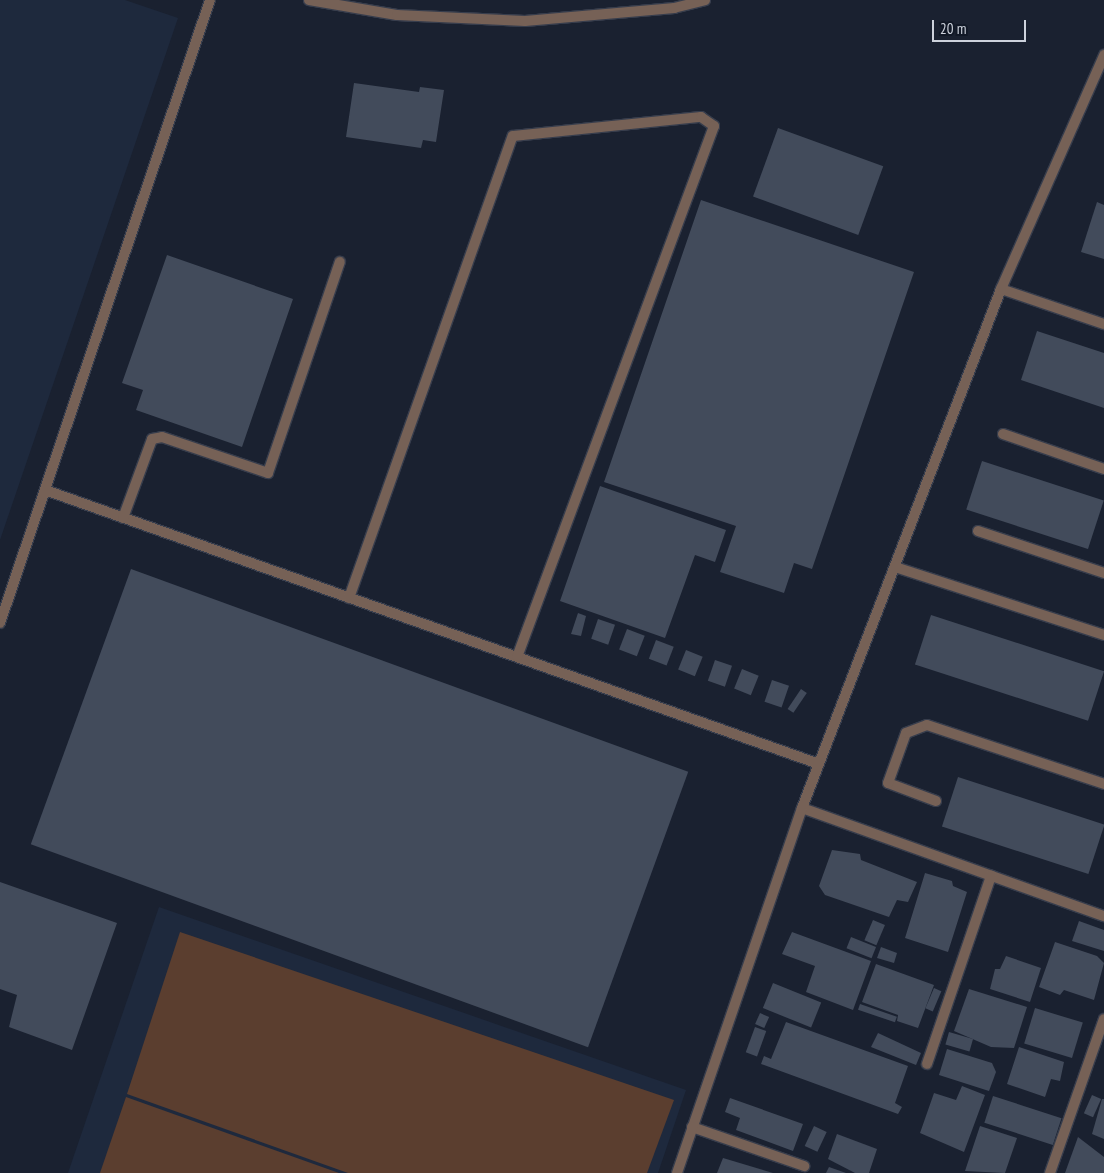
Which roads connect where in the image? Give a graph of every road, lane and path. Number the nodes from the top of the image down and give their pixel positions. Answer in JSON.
{"nodes":[{"id":1,"x":210,"y":0,"type":"edge"},
{"id":2,"x":309,"y":0,"type":"edge"},
{"id":3,"x":705,"y":0,"type":"edge"},
{"id":4,"x":1104,"y":55,"type":"edge"},
{"id":5,"x":1101,"y":76,"type":"edge"},
{"id":6,"x":340,"y":262,"type":"dead end"},
{"id":7,"x":1000,"y":289,"type":"junction"},
{"id":8,"x":1104,"y":324,"type":"edge"},
{"id":9,"x":1003,"y":434,"type":"dead end"},
{"id":10,"x":1104,"y":469,"type":"edge"},
{"id":11,"x":45,"y":490,"type":"junction"},
{"id":12,"x":123,"y":518,"type":"junction"},
{"id":13,"x":978,"y":531,"type":"dead end"},
{"id":14,"x":895,"y":567,"type":"junction"},
{"id":15,"x":1104,"y":573,"type":"edge"},
{"id":16,"x":349,"y":598,"type":"junction"},
{"id":17,"x":0,"y":622,"type":"edge"},
{"id":18,"x":1104,"y":635,"type":"edge"},
{"id":19,"x":517,"y":657,"type":"junction"},
{"id":20,"x":819,"y":764,"type":"junction"},
{"id":21,"x":1104,"y":784,"type":"edge"},
{"id":22,"x":936,"y":801,"type":"dead end"},
{"id":23,"x":802,"y":808,"type":"junction"},
{"id":24,"x":991,"y":876,"type":"junction"},
{"id":25,"x":1104,"y":916,"type":"edge"},
{"id":26,"x":1104,"y":1019,"type":"edge"},
{"id":27,"x":927,"y":1064,"type":"dead end"},
{"id":28,"x":692,"y":1127,"type":"junction"},
{"id":29,"x":804,"y":1166,"type":"dead end"},
{"id":30,"x":677,"y":1173,"type":"edge"},
{"id":31,"x":1050,"y":1173,"type":"edge"}],
"edges":[{"from":1,"to":11,"type":"street"},
{"from":2,"to":3,"type":"street"},
{"from":4,"to":5,"type":"street"},
{"from":5,"to":7,"type":"street"},
{"from":6,"to":12,"type":"street"},
{"from":7,"to":8,"type":"street"},
{"from":7,"to":14,"type":"street"},
{"from":9,"to":10,"type":"street"},
{"from":11,"to":12,"type":"street"},
{"from":11,"to":17,"type":"street"},
{"from":12,"to":16,"type":"street"},
{"from":13,"to":15,"type":"street"},
{"from":14,"to":18,"type":"street"},
{"from":14,"to":20,"type":"street"},
{"from":16,"to":19,"type":"street"},
{"from":16,"to":19,"type":"street"},
{"from":19,"to":20,"type":"street"},
{"from":20,"to":23,"type":"street"},
{"from":21,"to":22,"type":"street"},
{"from":23,"to":24,"type":"street"},
{"from":23,"to":28,"type":"street"},
{"from":24,"to":25,"type":"street"},
{"from":24,"to":27,"type":"street"},
{"from":26,"to":31,"type":"street"},
{"from":28,"to":29,"type":"street"},
{"from":28,"to":30,"type":"street"}]}
